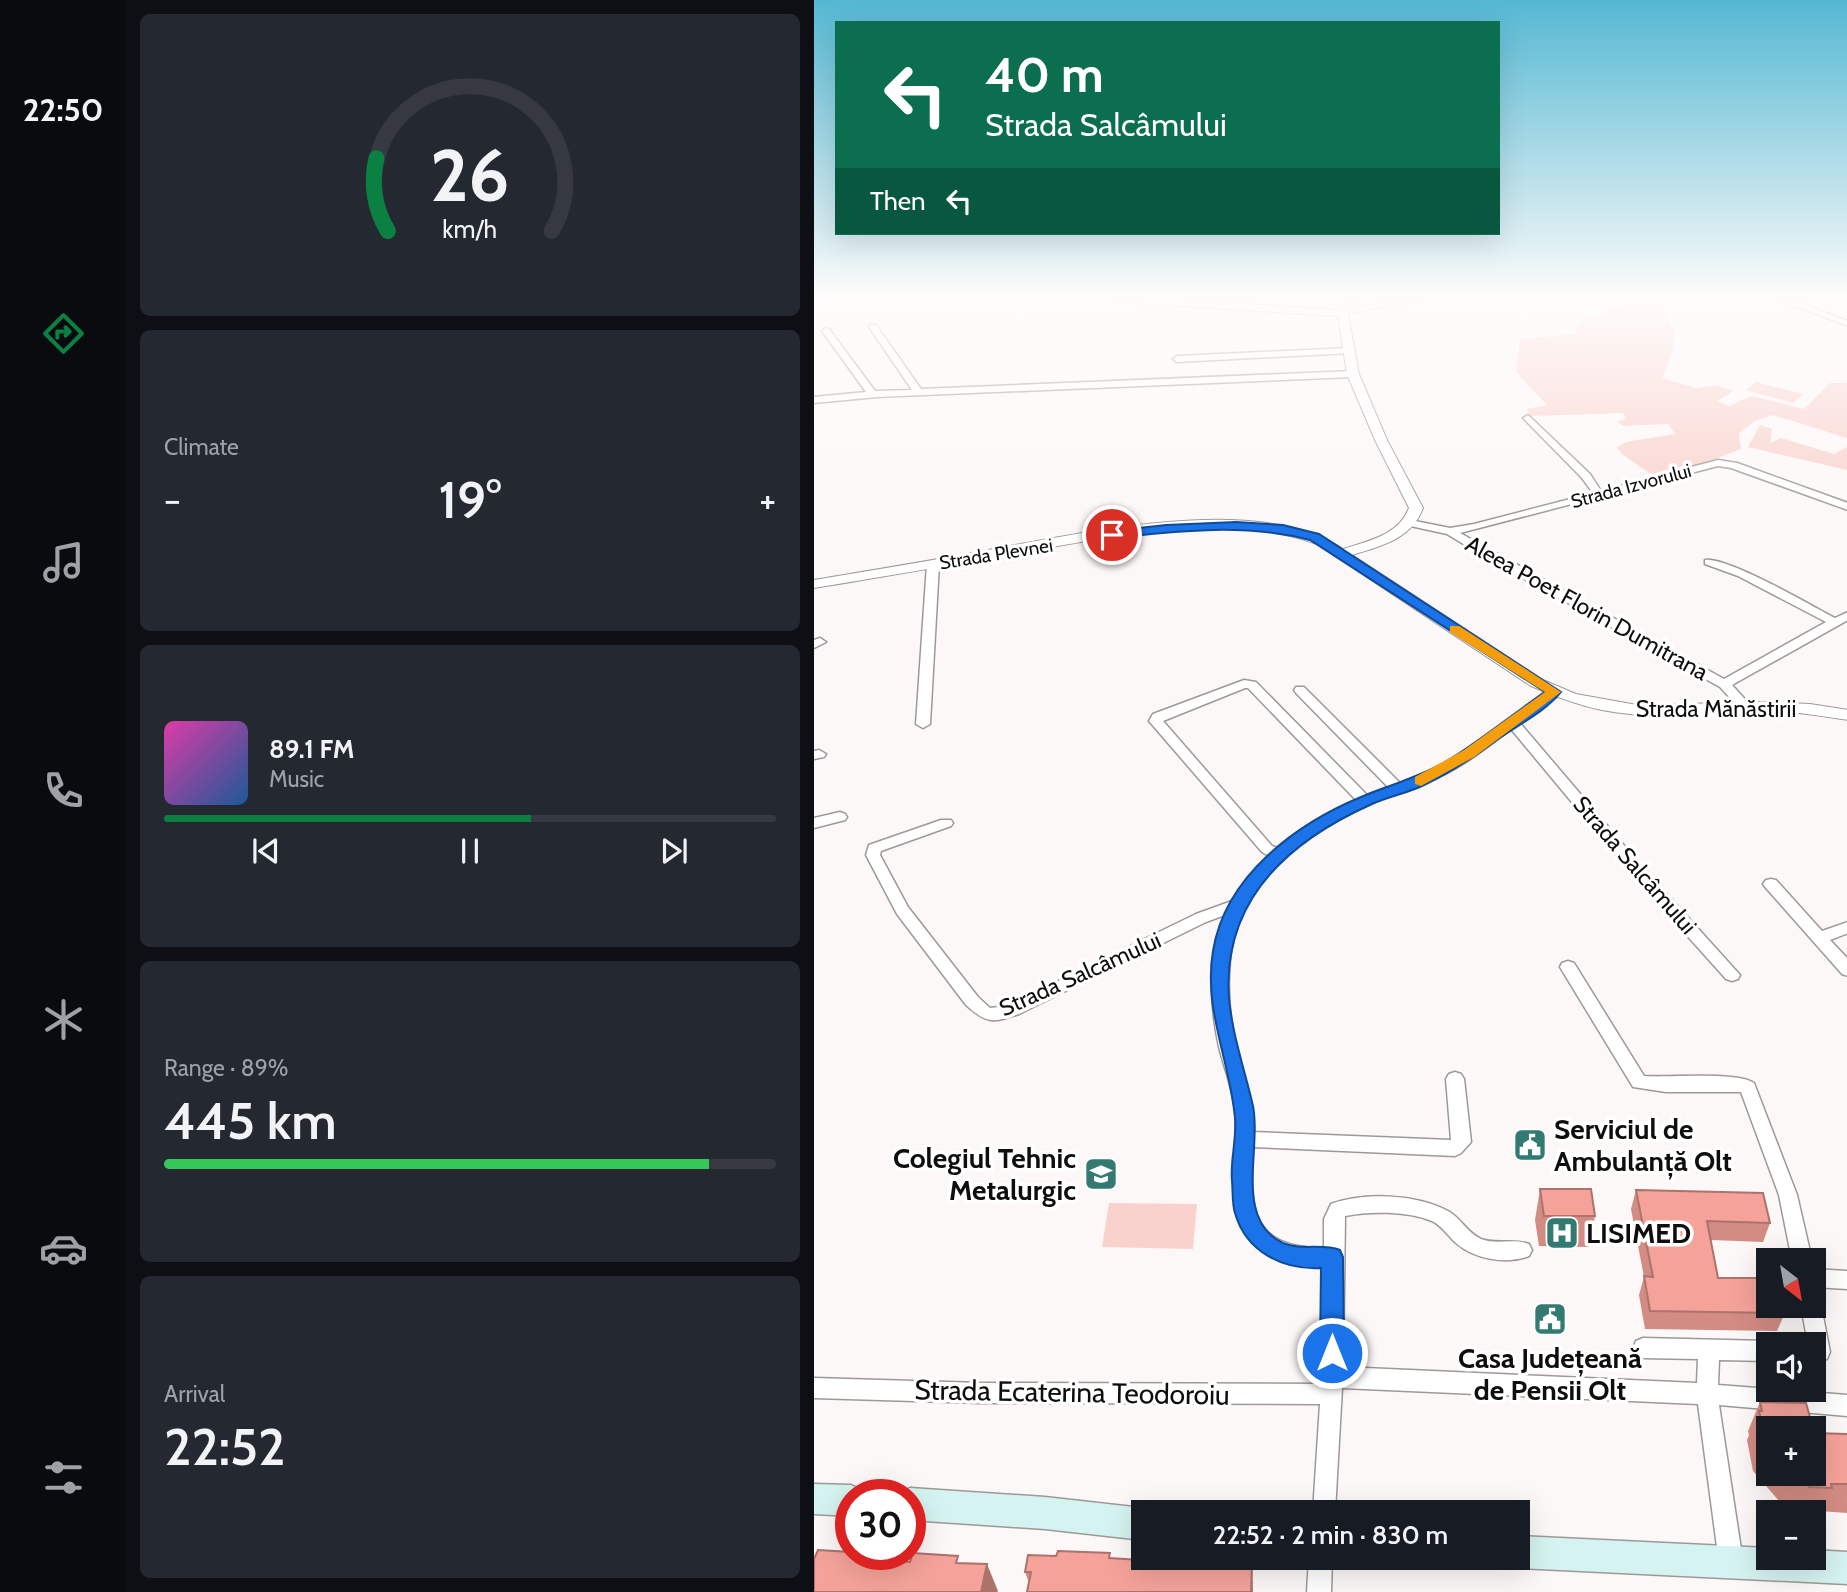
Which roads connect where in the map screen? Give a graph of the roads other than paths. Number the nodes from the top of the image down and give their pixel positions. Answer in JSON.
{"nodes":[{"id":1,"x":857,"y":373,"type":"edge"},
{"id":2,"x":905,"y":373,"type":"edge"},
{"id":3,"x":1354,"y":374,"type":"joint"},
{"id":4,"x":918,"y":392,"type":"junction"},
{"id":5,"x":872,"y":394,"type":"junction"},
{"id":6,"x":814,"y":400,"type":"edge"},
{"id":7,"x":1528,"y":418,"type":"dead end"},
{"id":8,"x":1598,"y":493,"type":"junction"},
{"id":9,"x":1847,"y":507,"type":"edge"},
{"id":10,"x":1410,"y":523,"type":"junction"},
{"id":11,"x":1450,"y":531,"type":"junction"},
{"id":12,"x":1341,"y":554,"type":"junction"},
{"id":13,"x":1709,"y":562,"type":"dead end"},
{"id":14,"x":933,"y":564,"type":"junction"},
{"id":15,"x":814,"y":584,"type":"edge"},
{"id":16,"x":1847,"y":615,"type":"edge"},
{"id":17,"x":1834,"y":622,"type":"junction"},
{"id":18,"x":1724,"y":684,"type":"junction"},
{"id":19,"x":1300,"y":690,"type":"dead end"},
{"id":20,"x":1554,"y":692,"type":"junction"},
{"id":21,"x":1747,"y":708,"type":"junction"},
{"id":22,"x":1847,"y":715,"type":"edge"},
{"id":23,"x":1512,"y":722,"type":"junction"},
{"id":24,"x":923,"y":724,"type":"dead end"},
{"id":25,"x":1398,"y":789,"type":"junction"},
{"id":26,"x":1365,"y":801,"type":"junction"},
{"id":27,"x":840,"y":817,"type":"dead end"},
{"id":28,"x":814,"y":823,"type":"edge"},
{"id":29,"x":946,"y":823,"type":"dead end"},
{"id":30,"x":1277,"y":854,"type":"junction"},
{"id":31,"x":1771,"y":884,"type":"dead end"},
{"id":32,"x":1239,"y":904,"type":"junction"},
{"id":33,"x":1847,"y":927,"type":"edge"},
{"id":34,"x":1819,"y":938,"type":"junction"},
{"id":35,"x":1568,"y":967,"type":"dead end"},
{"id":36,"x":1847,"y":970,"type":"edge"},
{"id":37,"x":1732,"y":975,"type":"dead end"},
{"id":38,"x":1455,"y":1079,"type":"dead end"},
{"id":39,"x":1243,"y":1139,"type":"junction"},
{"id":40,"x":1799,"y":1248,"type":"edge"},
{"id":41,"x":1522,"y":1250,"type":"dead end"},
{"id":42,"x":1332,"y":1257,"type":"junction"},
{"id":43,"x":1826,"y":1279,"type":"edge"},
{"id":44,"x":1847,"y":1280,"type":"edge"},
{"id":45,"x":1643,"y":1348,"type":"dead end"},
{"id":46,"x":1709,"y":1349,"type":"junction"},
{"id":47,"x":1756,"y":1351,"type":"edge"},
{"id":48,"x":1331,"y":1386,"type":"junction"},
{"id":49,"x":814,"y":1388,"type":"edge"},
{"id":50,"x":1707,"y":1394,"type":"junction"},
{"id":51,"x":1847,"y":1406,"type":"edge"},
{"id":52,"x":814,"y":1499,"type":"edge"},
{"id":53,"x":835,"y":1500,"type":"edge"},
{"id":54,"x":1325,"y":1500,"type":"edge"},
{"id":55,"x":926,"y":1504,"type":"edge"},
{"id":56,"x":1131,"y":1523,"type":"edge"},
{"id":57,"x":1530,"y":1553,"type":"edge"},
{"id":58,"x":1731,"y":1563,"type":"junction"},
{"id":59,"x":1847,"y":1568,"type":"edge"},
{"id":60,"x":1320,"y":1570,"type":"edge"},
{"id":61,"x":1319,"y":1592,"type":"edge"}],
"edges":[{"from":1,"to":5,"type":"street"},
{"from":2,"to":4,"type":"street"},
{"from":3,"to":4,"type":"street"},
{"from":3,"to":10,"type":"street"},
{"from":4,"to":5,"type":"street"},
{"from":5,"to":6,"type":"street"},
{"from":7,"to":8,"type":"street"},
{"from":8,"to":9,"type":"street","name":"Strada Izvorului"},
{"from":8,"to":11,"type":"street","name":"Strada Izvorului"},
{"from":10,"to":11,"type":"street","name":"Strada Izvorului"},
{"from":10,"to":12,"type":"street"},
{"from":11,"to":18,"type":"street","name":"Aleea Poet Florin Dumitrana"},
{"from":12,"to":14,"type":"street","name":"Strada Plevnei"},
{"from":12,"to":20,"type":"street","name":"Strada Mănăstirii"},
{"from":13,"to":17,"type":"street"},
{"from":14,"to":15,"type":"street","name":"Strada Plevnei"},
{"from":14,"to":24,"type":"street"},
{"from":16,"to":17,"type":"street"},
{"from":17,"to":18,"type":"street"},
{"from":18,"to":21,"type":"street","name":"Aleea Poet Florin Dumitrana"},
{"from":19,"to":25,"type":"street"},
{"from":20,"to":21,"type":"street","name":"Strada Mănăstirii"},
{"from":20,"to":23,"type":"street"},
{"from":21,"to":22,"type":"street","name":"Strada Mănăstirii"},
{"from":23,"to":25,"type":"street"},
{"from":23,"to":37,"type":"street","name":"Strada Salcâmului"},
{"from":25,"to":26,"type":"street"},
{"from":26,"to":30,"type":"street"},
{"from":26,"to":30,"type":"street"},
{"from":27,"to":28,"type":"street"},
{"from":29,"to":32,"type":"street","name":"Strada Salcâmului"},
{"from":30,"to":32,"type":"street"},
{"from":31,"to":34,"type":"street"},
{"from":32,"to":39,"type":"street"},
{"from":33,"to":34,"type":"street"},
{"from":34,"to":36,"type":"street"},
{"from":35,"to":40,"type":"street"},
{"from":38,"to":39,"type":"street"},
{"from":39,"to":42,"type":"street"},
{"from":41,"to":42,"type":"street"},
{"from":42,"to":48,"type":"street"},
{"from":43,"to":44,"type":"street"},
{"from":45,"to":46,"type":"street"},
{"from":46,"to":47,"type":"street"},
{"from":46,"to":50,"type":"street"},
{"from":48,"to":49,"type":"street","name":"Strada Ecaterina Teodoroiu"},
{"from":48,"to":50,"type":"street","name":"Strada Ecaterina Teodoroiu"},
{"from":48,"to":54,"type":"street"},
{"from":50,"to":51,"type":"street","name":"Strada Ecaterina Teodoroiu"},
{"from":50,"to":58,"type":"street"},
{"from":52,"to":53,"type":"main road"},
{"from":55,"to":56,"type":"main road"},
{"from":57,"to":58,"type":"main road"},
{"from":58,"to":59,"type":"main road"},
{"from":60,"to":61,"type":"street"}]}
